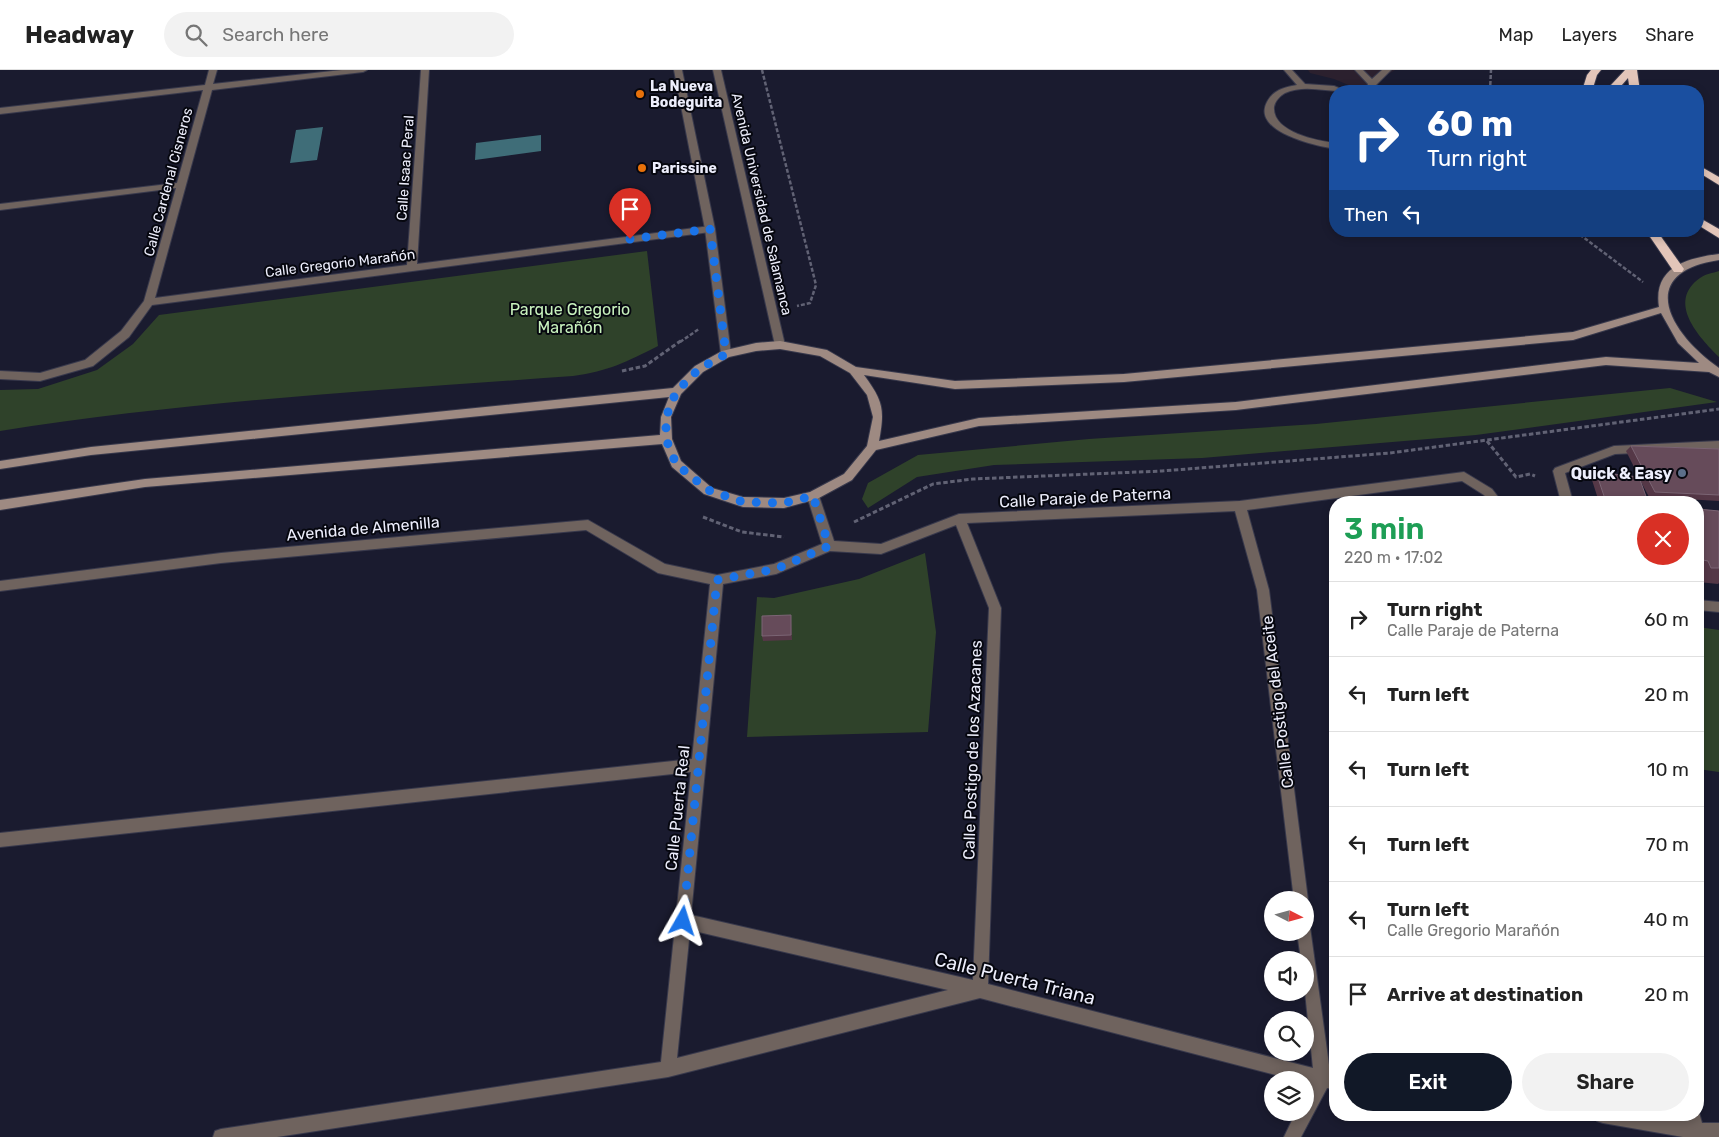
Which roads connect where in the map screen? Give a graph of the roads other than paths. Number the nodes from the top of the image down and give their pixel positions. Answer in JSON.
{"nodes":[{"id":1,"x":213,"y":70,"type":"edge"},
{"id":2,"x":363,"y":70,"type":"edge"},
{"id":3,"x":425,"y":70,"type":"edge"},
{"id":4,"x":678,"y":70,"type":"edge"},
{"id":5,"x":717,"y":70,"type":"edge"},
{"id":6,"x":1288,"y":70,"type":"edge"},
{"id":7,"x":1359,"y":70,"type":"edge"},
{"id":8,"x":1387,"y":70,"type":"edge"},
{"id":9,"x":1596,"y":70,"type":"edge"},
{"id":10,"x":1631,"y":70,"type":"edge"},
{"id":11,"x":1369,"y":85,"type":"edge"},
{"id":12,"x":1374,"y":85,"type":"edge"},
{"id":13,"x":1589,"y":85,"type":"edge"},
{"id":14,"x":1616,"y":85,"type":"edge"},
{"id":15,"x":1634,"y":85,"type":"edge"},
{"id":16,"x":1302,"y":86,"type":"junction"},
{"id":17,"x":208,"y":87,"type":"junction"},
{"id":18,"x":1329,"y":88,"type":"edge"},
{"id":19,"x":0,"y":111,"type":"edge"},
{"id":20,"x":1329,"y":145,"type":"edge"},
{"id":21,"x":1704,"y":172,"type":"edge"},
{"id":22,"x":1719,"y":182,"type":"edge"},
{"id":23,"x":181,"y":185,"type":"junction"},
{"id":24,"x":0,"y":207,"type":"edge"},
{"id":25,"x":1704,"y":224,"type":"edge"},
{"id":26,"x":710,"y":229,"type":"junction"},
{"id":27,"x":1719,"y":234,"type":"edge"},
{"id":28,"x":1655,"y":237,"type":"edge"},
{"id":29,"x":1719,"y":257,"type":"edge"},
{"id":30,"x":412,"y":267,"type":"junction"},
{"id":31,"x":1678,"y":269,"type":"junction"},
{"id":32,"x":149,"y":302,"type":"junction"},
{"id":33,"x":1663,"y":308,"type":"junction"},
{"id":34,"x":780,"y":345,"type":"junction"},
{"id":35,"x":726,"y":354,"type":"junction"},
{"id":36,"x":854,"y":370,"type":"junction"},
{"id":37,"x":1715,"y":371,"type":"edge"},
{"id":38,"x":0,"y":375,"type":"edge"},
{"id":39,"x":676,"y":392,"type":"junction"},
{"id":40,"x":666,"y":439,"type":"junction"},
{"id":41,"x":1719,"y":445,"type":"edge"},
{"id":42,"x":872,"y":447,"type":"junction"},
{"id":43,"x":0,"y":465,"type":"edge"},
{"id":44,"x":813,"y":496,"type":"junction"},
{"id":45,"x":1491,"y":496,"type":"edge"},
{"id":46,"x":1566,"y":496,"type":"edge"},
{"id":47,"x":0,"y":505,"type":"edge"},
{"id":48,"x":1240,"y":506,"type":"junction"},
{"id":49,"x":958,"y":519,"type":"junction"},
{"id":50,"x":827,"y":541,"type":"junction"},
{"id":51,"x":717,"y":580,"type":"junction"},
{"id":52,"x":0,"y":586,"type":"edge"},
{"id":53,"x":1704,"y":606,"type":"edge"},
{"id":54,"x":1719,"y":607,"type":"edge"},
{"id":55,"x":699,"y":764,"type":"junction"},
{"id":56,"x":0,"y":840,"type":"edge"},
{"id":57,"x":1300,"y":891,"type":"edge"},
{"id":58,"x":683,"y":921,"type":"junction"},
{"id":59,"x":1306,"y":941,"type":"edge"},
{"id":60,"x":980,"y":990,"type":"junction"},
{"id":61,"x":668,"y":1069,"type":"junction"},
{"id":62,"x":1329,"y":1080,"type":"edge"},
{"id":63,"x":1646,"y":1121,"type":"edge"},
{"id":64,"x":1696,"y":1128,"type":"edge"},
{"id":65,"x":1719,"y":1131,"type":"edge"},
{"id":66,"x":221,"y":1137,"type":"edge"},
{"id":67,"x":1292,"y":1137,"type":"edge"}],
"edges":[{"from":1,"to":17,"type":"street","name":"Calle Cardenal Cisneros"},
{"from":2,"to":17,"type":"street"},
{"from":3,"to":30,"type":"street","name":"Calle Isaac Peral"},
{"from":4,"to":26,"type":"street"},
{"from":5,"to":34,"type":"street","name":"Avenida Universidad de Salamanca"},
{"from":6,"to":16,"type":"street"},
{"from":7,"to":11,"type":"street"},
{"from":8,"to":12,"type":"street"},
{"from":9,"to":13,"type":"highway"},
{"from":10,"to":14,"type":"highway"},
{"from":10,"to":15,"type":"highway"},
{"from":16,"to":18,"type":"street"},
{"from":16,"to":20,"type":"street"},
{"from":17,"to":19,"type":"street"},
{"from":17,"to":23,"type":"street","name":"Calle Cardenal Cisneros"},
{"from":21,"to":22,"type":"highway"},
{"from":23,"to":24,"type":"street"},
{"from":23,"to":32,"type":"street","name":"Calle Cardenal Cisneros"},
{"from":25,"to":27,"type":"highway"},
{"from":26,"to":30,"type":"street","name":"Calle Gregorio Marañón"},
{"from":26,"to":35,"type":"street"},
{"from":28,"to":31,"type":"highway"},
{"from":29,"to":31,"type":"main road"},
{"from":30,"to":32,"type":"street","name":"Calle Gregorio Marañón"},
{"from":31,"to":33,"type":"main road"},
{"from":32,"to":38,"type":"street"},
{"from":33,"to":36,"type":"main road"},
{"from":33,"to":37,"type":"main road"},
{"from":34,"to":35,"type":"main road"},
{"from":34,"to":36,"type":"main road"},
{"from":35,"to":39,"type":"main road"},
{"from":36,"to":42,"type":"main road"},
{"from":37,"to":42,"type":"main road"},
{"from":39,"to":40,"type":"main road"},
{"from":39,"to":43,"type":"main road"},
{"from":40,"to":44,"type":"main road"},
{"from":40,"to":47,"type":"main road"},
{"from":41,"to":46,"type":"street"},
{"from":42,"to":44,"type":"main road"},
{"from":44,"to":50,"type":"street"},
{"from":45,"to":48,"type":"street","name":"Calle Paraje de Paterna"},
{"from":48,"to":49,"type":"street","name":"Calle Paraje de Paterna"},
{"from":48,"to":57,"type":"street","name":"Calle Postigo del Aceite"},
{"from":49,"to":50,"type":"street","name":"Calle Paraje de Paterna"},
{"from":49,"to":60,"type":"street","name":"Calle Postigo de los Azacanes"},
{"from":50,"to":51,"type":"street","name":"Calle Paraje de Paterna"},
{"from":51,"to":52,"type":"street","name":"Avenida de Almenilla"},
{"from":51,"to":55,"type":"street","name":"Calle Puerta Real"},
{"from":53,"to":54,"type":"street"},
{"from":55,"to":56,"type":"street"},
{"from":55,"to":58,"type":"street","name":"Calle Puerta Real"},
{"from":58,"to":60,"type":"street","name":"Calle Puerta Triana"},
{"from":58,"to":61,"type":"street","name":"Calle Puerta Real"},
{"from":59,"to":62,"type":"street"},
{"from":60,"to":61,"type":"street"},
{"from":60,"to":62,"type":"street","name":"Calle Puerta Triana"},
{"from":61,"to":66,"type":"street"},
{"from":62,"to":67,"type":"street"},
{"from":63,"to":64,"type":"street"},
{"from":64,"to":65,"type":"street"}]}
